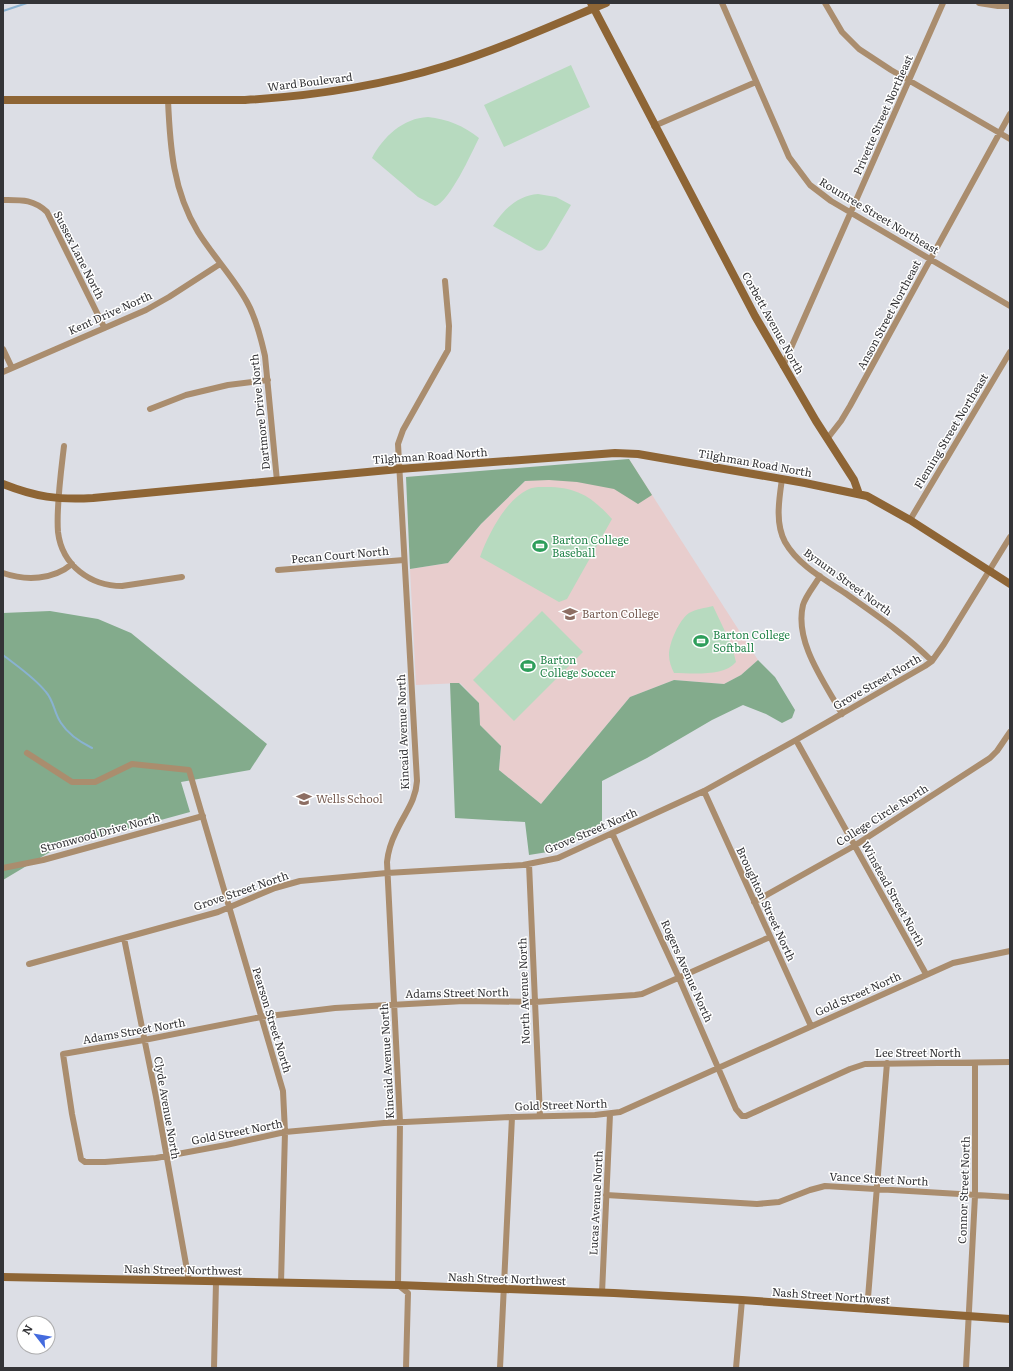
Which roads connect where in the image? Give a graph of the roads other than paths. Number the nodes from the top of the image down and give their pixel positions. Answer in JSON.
{"nodes":[{"id":1,"x":606,"y":3,"type":"edge"},
{"id":2,"x":722,"y":3,"type":"edge"},
{"id":3,"x":825,"y":3,"type":"edge"},
{"id":4,"x":943,"y":3,"type":"edge"},
{"id":5,"x":979,"y":3,"type":"edge"},
{"id":6,"x":592,"y":6,"type":"edge"},
{"id":7,"x":1010,"y":6,"type":"edge"},
{"id":8,"x":910,"y":80,"type":"junction"},
{"id":9,"x":756,"y":82,"type":"junction"},
{"id":10,"x":3,"y":100,"type":"edge"},
{"id":11,"x":168,"y":100,"type":"junction"},
{"id":12,"x":1010,"y":114,"type":"edge"},
{"id":13,"x":654,"y":126,"type":"junction"},
{"id":14,"x":1000,"y":133,"type":"junction"},
{"id":15,"x":1010,"y":139,"type":"edge"},
{"id":16,"x":3,"y":200,"type":"edge"},
{"id":17,"x":852,"y":212,"type":"junction"},
{"id":18,"x":931,"y":259,"type":"junction"},
{"id":19,"x":220,"y":264,"type":"junction"},
{"id":20,"x":445,"y":281,"type":"dead end"},
{"id":21,"x":1010,"y":306,"type":"edge"},
{"id":22,"x":104,"y":327,"type":"junction"},
{"id":23,"x":3,"y":349,"type":"edge"},
{"id":24,"x":1010,"y":352,"type":"edge"},
{"id":25,"x":783,"y":366,"type":"junction"},
{"id":26,"x":12,"y":368,"type":"junction"},
{"id":27,"x":3,"y":372,"type":"edge"},
{"id":28,"x":268,"y":380,"type":"junction"},
{"id":29,"x":150,"y":409,"type":"dead end"},
{"id":30,"x":827,"y":439,"type":"junction"},
{"id":31,"x":64,"y":446,"type":"dead end"},
{"id":32,"x":399,"y":469,"type":"junction"},
{"id":33,"x":782,"y":479,"type":"junction"},
{"id":34,"x":276,"y":481,"type":"junction"},
{"id":35,"x":3,"y":484,"type":"edge"},
{"id":36,"x":859,"y":494,"type":"junction"},
{"id":37,"x":59,"y":498,"type":"junction"},
{"id":38,"x":910,"y":520,"type":"junction"},
{"id":39,"x":1010,"y":537,"type":"edge"},
{"id":40,"x":404,"y":560,"type":"junction"},
{"id":41,"x":72,"y":564,"type":"junction"},
{"id":42,"x":278,"y":570,"type":"dead end"},
{"id":43,"x":990,"y":571,"type":"junction"},
{"id":44,"x":3,"y":573,"type":"edge"},
{"id":45,"x":820,"y":576,"type":"junction"},
{"id":46,"x":182,"y":578,"type":"dead end"},
{"id":47,"x":1010,"y":584,"type":"edge"},
{"id":48,"x":932,"y":661,"type":"junction"},
{"id":49,"x":842,"y":714,"type":"junction"},
{"id":50,"x":1010,"y":732,"type":"edge"},
{"id":51,"x":796,"y":740,"type":"junction"},
{"id":52,"x":1003,"y":743,"type":"junction"},
{"id":53,"x":1010,"y":746,"type":"edge"},
{"id":54,"x":27,"y":753,"type":"dead end"},
{"id":55,"x":704,"y":791,"type":"junction"},
{"id":56,"x":203,"y":816,"type":"junction"},
{"id":57,"x":612,"y":833,"type":"junction"},
{"id":58,"x":854,"y":846,"type":"junction"},
{"id":59,"x":529,"y":864,"type":"junction"},
{"id":60,"x":3,"y":868,"type":"edge"},
{"id":61,"x":387,"y":873,"type":"junction"},
{"id":62,"x":754,"y":902,"type":"junction"},
{"id":63,"x":229,"y":908,"type":"junction"},
{"id":64,"x":770,"y":937,"type":"junction"},
{"id":65,"x":124,"y":938,"type":"junction"},
{"id":66,"x":1010,"y":951,"type":"edge"},
{"id":67,"x":29,"y":964,"type":"dead end"},
{"id":68,"x":926,"y":974,"type":"junction"},
{"id":69,"x":679,"y":978,"type":"junction"},
{"id":70,"x":535,"y":1002,"type":"junction"},
{"id":71,"x":394,"y":1005,"type":"junction"},
{"id":72,"x":261,"y":1017,"type":"junction"},
{"id":73,"x":811,"y":1026,"type":"junction"},
{"id":74,"x":144,"y":1040,"type":"junction"},
{"id":75,"x":1010,"y":1062,"type":"edge"},
{"id":76,"x":887,"y":1063,"type":"junction"},
{"id":77,"x":975,"y":1063,"type":"junction"},
{"id":78,"x":719,"y":1067,"type":"junction"},
{"id":79,"x":610,"y":1114,"type":"junction"},
{"id":80,"x":540,"y":1116,"type":"junction"},
{"id":81,"x":742,"y":1116,"type":"joint"},
{"id":82,"x":512,"y":1117,"type":"junction"},
{"id":83,"x":400,"y":1122,"type":"junction"},
{"id":84,"x":285,"y":1132,"type":"junction"},
{"id":85,"x":166,"y":1156,"type":"junction"},
{"id":86,"x":84,"y":1161,"type":"joint"},
{"id":87,"x":877,"y":1189,"type":"junction"},
{"id":88,"x":606,"y":1195,"type":"junction"},
{"id":89,"x":975,"y":1196,"type":"junction"},
{"id":90,"x":1010,"y":1197,"type":"edge"},
{"id":91,"x":3,"y":1277,"type":"edge"},
{"id":92,"x":189,"y":1281,"type":"junction"},
{"id":93,"x":216,"y":1282,"type":"junction"},
{"id":94,"x":281,"y":1283,"type":"junction"},
{"id":95,"x":398,"y":1285,"type":"junction"},
{"id":96,"x":504,"y":1290,"type":"junction"},
{"id":97,"x":602,"y":1293,"type":"junction"},
{"id":98,"x":742,"y":1300,"type":"junction"},
{"id":99,"x":867,"y":1310,"type":"junction"},
{"id":100,"x":969,"y":1317,"type":"junction"},
{"id":101,"x":1010,"y":1320,"type":"edge"},
{"id":102,"x":214,"y":1368,"type":"edge"},
{"id":103,"x":406,"y":1368,"type":"edge"},
{"id":104,"x":500,"y":1368,"type":"edge"},
{"id":105,"x":736,"y":1368,"type":"edge"},
{"id":106,"x":966,"y":1368,"type":"edge"}],
"edges":[{"from":1,"to":6,"type":"main road","name":"Ward Boulevard"},
{"from":2,"to":9,"type":"street","name":"Rountree Street Northeast"},
{"from":3,"to":8,"type":"street"},
{"from":4,"to":8,"type":"street","name":"Privette Street Northeast"},
{"from":5,"to":7,"type":"street"},
{"from":6,"to":11,"type":"main road","name":"Ward Boulevard"},
{"from":6,"to":13,"type":"main road","name":"Corbett Avenue North"},
{"from":8,"to":14,"type":"street"},
{"from":8,"to":17,"type":"street","name":"Privette Street Northeast"},
{"from":9,"to":13,"type":"street"},
{"from":9,"to":17,"type":"street","name":"Rountree Street Northeast"},
{"from":10,"to":11,"type":"main road","name":"Ward Boulevard"},
{"from":11,"to":19,"type":"street","name":"Dartmore Drive North"},
{"from":12,"to":14,"type":"street","name":"Anson Street Northeast"},
{"from":13,"to":25,"type":"main road","name":"Corbett Avenue North"},
{"from":14,"to":15,"type":"street"},
{"from":14,"to":18,"type":"street","name":"Anson Street Northeast"},
{"from":16,"to":22,"type":"street","name":"Sussex Lane North"},
{"from":17,"to":18,"type":"street","name":"Rountree Street Northeast"},
{"from":17,"to":25,"type":"street","name":"Privette Street Northeast"},
{"from":18,"to":21,"type":"street","name":"Rountree Street Northeast"},
{"from":18,"to":30,"type":"street","name":"Anson Street Northeast"},
{"from":19,"to":22,"type":"street","name":"Kent Drive North"},
{"from":19,"to":28,"type":"street","name":"Dartmore Drive North"},
{"from":20,"to":32,"type":"street","name":"Kincaid Avenue North"},
{"from":22,"to":26,"type":"street","name":"Kent Drive North"},
{"from":23,"to":26,"type":"street"},
{"from":24,"to":38,"type":"street","name":"Fleming Street Northeast"},
{"from":25,"to":30,"type":"main road","name":"Corbett Avenue North"},
{"from":26,"to":27,"type":"street","name":"Kent Drive North"},
{"from":28,"to":29,"type":"street"},
{"from":28,"to":34,"type":"street","name":"Dartmore Drive North"},
{"from":30,"to":36,"type":"main road","name":"Corbett Avenue North"},
{"from":31,"to":37,"type":"street"},
{"from":32,"to":33,"type":"main road","name":"Tilghman Road North"},
{"from":32,"to":34,"type":"main road","name":"Tilghman Road North"},
{"from":32,"to":40,"type":"street","name":"Kincaid Avenue North"},
{"from":33,"to":36,"type":"main road","name":"Tilghman Road North"},
{"from":33,"to":45,"type":"street","name":"Bynum Street North"},
{"from":34,"to":37,"type":"main road","name":"Tilghman Road North"},
{"from":35,"to":37,"type":"main road","name":"Tilghman Road North"},
{"from":36,"to":38,"type":"main road"},
{"from":37,"to":41,"type":"street"},
{"from":38,"to":43,"type":"main road"},
{"from":39,"to":43,"type":"street","name":"Grove Street North"},
{"from":40,"to":42,"type":"street","name":"Pecan Court North"},
{"from":40,"to":61,"type":"street","name":"Kincaid Avenue North"},
{"from":41,"to":44,"type":"street"},
{"from":41,"to":46,"type":"street"},
{"from":43,"to":47,"type":"main road"},
{"from":43,"to":48,"type":"street","name":"Grove Street North"},
{"from":45,"to":48,"type":"street","name":"Bynum Street North"},
{"from":45,"to":49,"type":"street"},
{"from":48,"to":49,"type":"street","name":"Grove Street North"},
{"from":49,"to":51,"type":"street","name":"Grove Street North"},
{"from":50,"to":52,"type":"street","name":"College Circle North"},
{"from":51,"to":55,"type":"street","name":"Grove Street North"},
{"from":51,"to":58,"type":"street","name":"Winstead Street North"},
{"from":52,"to":53,"type":"street"},
{"from":52,"to":58,"type":"street","name":"College Circle North"},
{"from":54,"to":56,"type":"street","name":"Pearson Street North"},
{"from":55,"to":57,"type":"street","name":"Grove Street North"},
{"from":55,"to":62,"type":"street","name":"Broughton Street North"},
{"from":56,"to":60,"type":"street","name":"Stronwood Drive North"},
{"from":56,"to":63,"type":"street","name":"Pearson Street North"},
{"from":57,"to":59,"type":"street","name":"Grove Street North"},
{"from":57,"to":69,"type":"street","name":"Rogers Avenue North"},
{"from":58,"to":62,"type":"street","name":"College Circle North"},
{"from":58,"to":68,"type":"street","name":"Winstead Street North"},
{"from":59,"to":61,"type":"street","name":"Grove Street North"},
{"from":59,"to":70,"type":"street","name":"North Avenue North"},
{"from":61,"to":63,"type":"street","name":"Grove Street North"},
{"from":61,"to":71,"type":"street","name":"Kincaid Avenue North"},
{"from":62,"to":64,"type":"street","name":"Broughton Street North"},
{"from":63,"to":65,"type":"street","name":"Grove Street North"},
{"from":63,"to":72,"type":"street","name":"Pearson Street North"},
{"from":64,"to":69,"type":"street","name":"Adams Street North"},
{"from":64,"to":73,"type":"street","name":"Broughton Street North"},
{"from":65,"to":67,"type":"street","name":"Grove Street North"},
{"from":65,"to":74,"type":"street","name":"Clyde Avenue North"},
{"from":66,"to":68,"type":"street","name":"Gold Street North"},
{"from":68,"to":73,"type":"street","name":"Gold Street North"},
{"from":69,"to":70,"type":"street","name":"Adams Street North"},
{"from":69,"to":78,"type":"street","name":"Rogers Avenue North"},
{"from":70,"to":71,"type":"street","name":"Adams Street North"},
{"from":70,"to":80,"type":"street","name":"North Avenue North"},
{"from":71,"to":72,"type":"street","name":"Adams Street North"},
{"from":71,"to":83,"type":"street","name":"Kincaid Avenue North"},
{"from":72,"to":74,"type":"street","name":"Adams Street North"},
{"from":72,"to":84,"type":"street","name":"Pearson Street North"},
{"from":73,"to":78,"type":"street","name":"Gold Street North"},
{"from":74,"to":85,"type":"street","name":"Clyde Avenue North"},
{"from":74,"to":86,"type":"street","name":"Adams Street North"},
{"from":75,"to":77,"type":"street","name":"Lee Street North"},
{"from":76,"to":77,"type":"street","name":"Lee Street North"},
{"from":76,"to":81,"type":"street","name":"Lee Street North"},
{"from":76,"to":87,"type":"street"},
{"from":77,"to":89,"type":"street","name":"Connor Street North"},
{"from":78,"to":79,"type":"street","name":"Gold Street North"},
{"from":78,"to":81,"type":"street","name":"Rogers Avenue North"},
{"from":79,"to":80,"type":"street","name":"Gold Street North"},
{"from":79,"to":88,"type":"street","name":"Lucas Avenue North"},
{"from":80,"to":82,"type":"street","name":"Gold Street North"},
{"from":82,"to":83,"type":"street","name":"Gold Street North"},
{"from":82,"to":96,"type":"street"},
{"from":83,"to":84,"type":"street","name":"Gold Street North"},
{"from":83,"to":95,"type":"street","name":"Kincaid Avenue North"},
{"from":84,"to":85,"type":"street","name":"Gold Street North"},
{"from":84,"to":94,"type":"street","name":"Pearson Street North"},
{"from":85,"to":86,"type":"street","name":"Gold Street North"},
{"from":85,"to":92,"type":"street","name":"Clyde Avenue North"},
{"from":87,"to":88,"type":"street","name":"Vance Street North"},
{"from":87,"to":89,"type":"street","name":"Vance Street North"},
{"from":87,"to":99,"type":"street"},
{"from":88,"to":97,"type":"street","name":"Lucas Avenue North"},
{"from":89,"to":90,"type":"street","name":"Vance Street North"},
{"from":89,"to":100,"type":"street","name":"Connor Street North"},
{"from":91,"to":92,"type":"main road","name":"Nash Street Northwest"},
{"from":92,"to":93,"type":"main road","name":"Nash Street Northwest"},
{"from":93,"to":94,"type":"main road","name":"Nash Street Northwest"},
{"from":93,"to":102,"type":"street"},
{"from":94,"to":95,"type":"main road","name":"Nash Street Northwest"},
{"from":95,"to":96,"type":"main road","name":"Nash Street Northwest"},
{"from":95,"to":103,"type":"street"},
{"from":96,"to":97,"type":"main road","name":"Nash Street Northwest"},
{"from":96,"to":104,"type":"street"},
{"from":97,"to":98,"type":"main road","name":"Nash Street Northwest"},
{"from":98,"to":99,"type":"main road","name":"Nash Street Northwest"},
{"from":98,"to":105,"type":"street"},
{"from":99,"to":100,"type":"main road","name":"Nash Street Northwest"},
{"from":100,"to":101,"type":"main road","name":"Nash Street Northwest"},
{"from":100,"to":106,"type":"street","name":"Connor Street North"}]}
